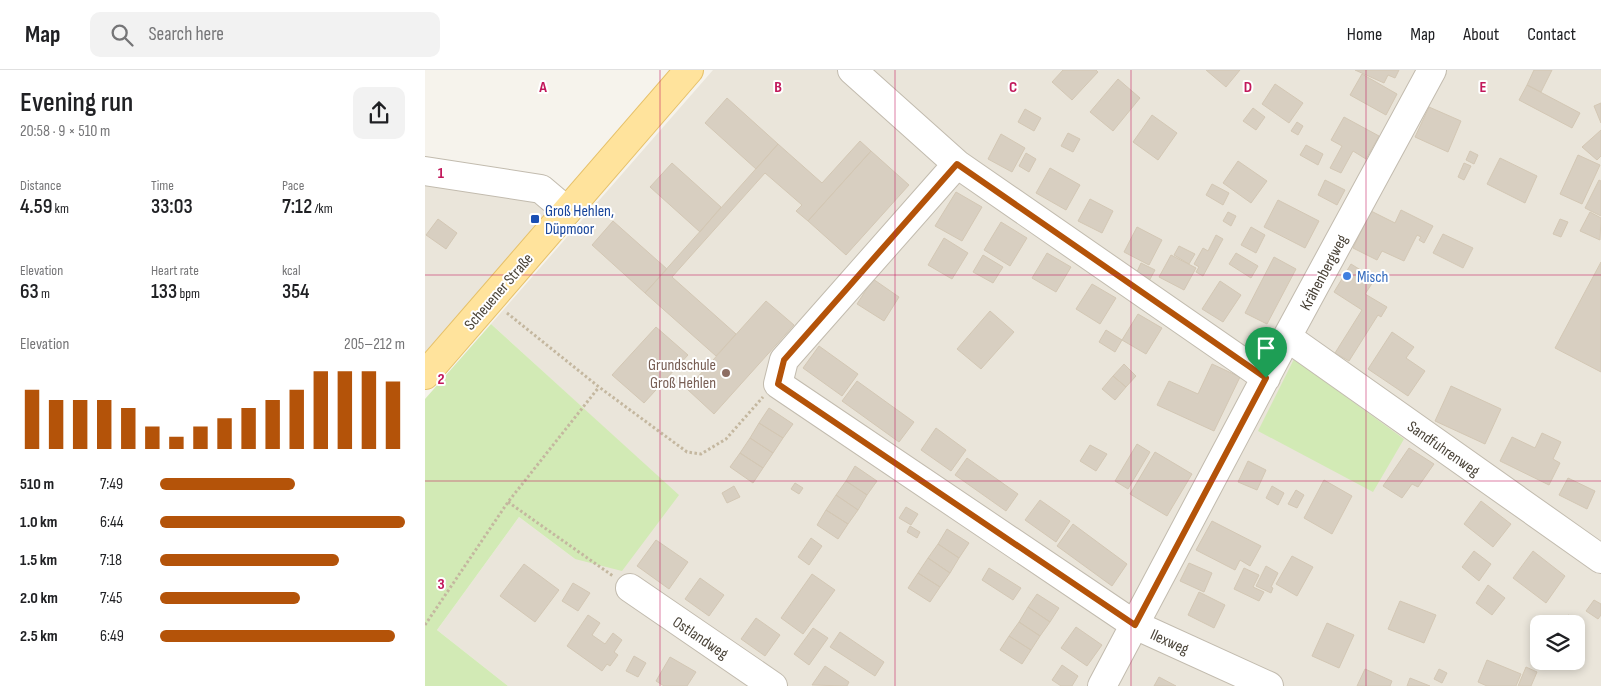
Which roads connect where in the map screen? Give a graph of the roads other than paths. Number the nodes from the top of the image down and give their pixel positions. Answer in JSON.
{"nodes":[{"id":1,"x":689,"y":70,"type":"edge"},
{"id":2,"x":851,"y":70,"type":"edge"},
{"id":3,"x":1432,"y":70,"type":"edge"},
{"id":4,"x":957,"y":164,"type":"junction"},
{"id":5,"x":425,"y":171,"type":"edge"},
{"id":6,"x":567,"y":211,"type":"junction"},
{"id":7,"x":1287,"y":337,"type":"junction"},
{"id":8,"x":425,"y":375,"type":"edge"},
{"id":9,"x":1266,"y":378,"type":"junction"},
{"id":10,"x":1601,"y":559,"type":"edge"},
{"id":11,"x":630,"y":588,"type":"road end"},
{"id":12,"x":1135,"y":625,"type":"junction"},
{"id":13,"x":773,"y":686,"type":"edge"},
{"id":14,"x":1102,"y":686,"type":"edge"},
{"id":15,"x":1269,"y":686,"type":"edge"}],
"edges":[{"from":1,"to":6,"type":"main road","name":"Scheuener Straße"},
{"from":2,"to":4,"type":"street"},
{"from":3,"to":7,"type":"street","name":"Krähenbergweg"},
{"from":4,"to":9,"type":"street"},
{"from":4,"to":12,"type":"street","name":"Ilexweg"},
{"from":5,"to":6,"type":"street"},
{"from":6,"to":8,"type":"main road","name":"Scheuener Straße"},
{"from":7,"to":9,"type":"street","name":"Krähenbergweg"},
{"from":7,"to":10,"type":"street","name":"Sandfuhrenweg"},
{"from":9,"to":12,"type":"street","name":"Krähenbergweg"},
{"from":11,"to":13,"type":"street","name":"Ostlandweg"},
{"from":12,"to":14,"type":"street","name":"Krähenbergweg"},
{"from":12,"to":15,"type":"street","name":"Ilexweg"}]}
